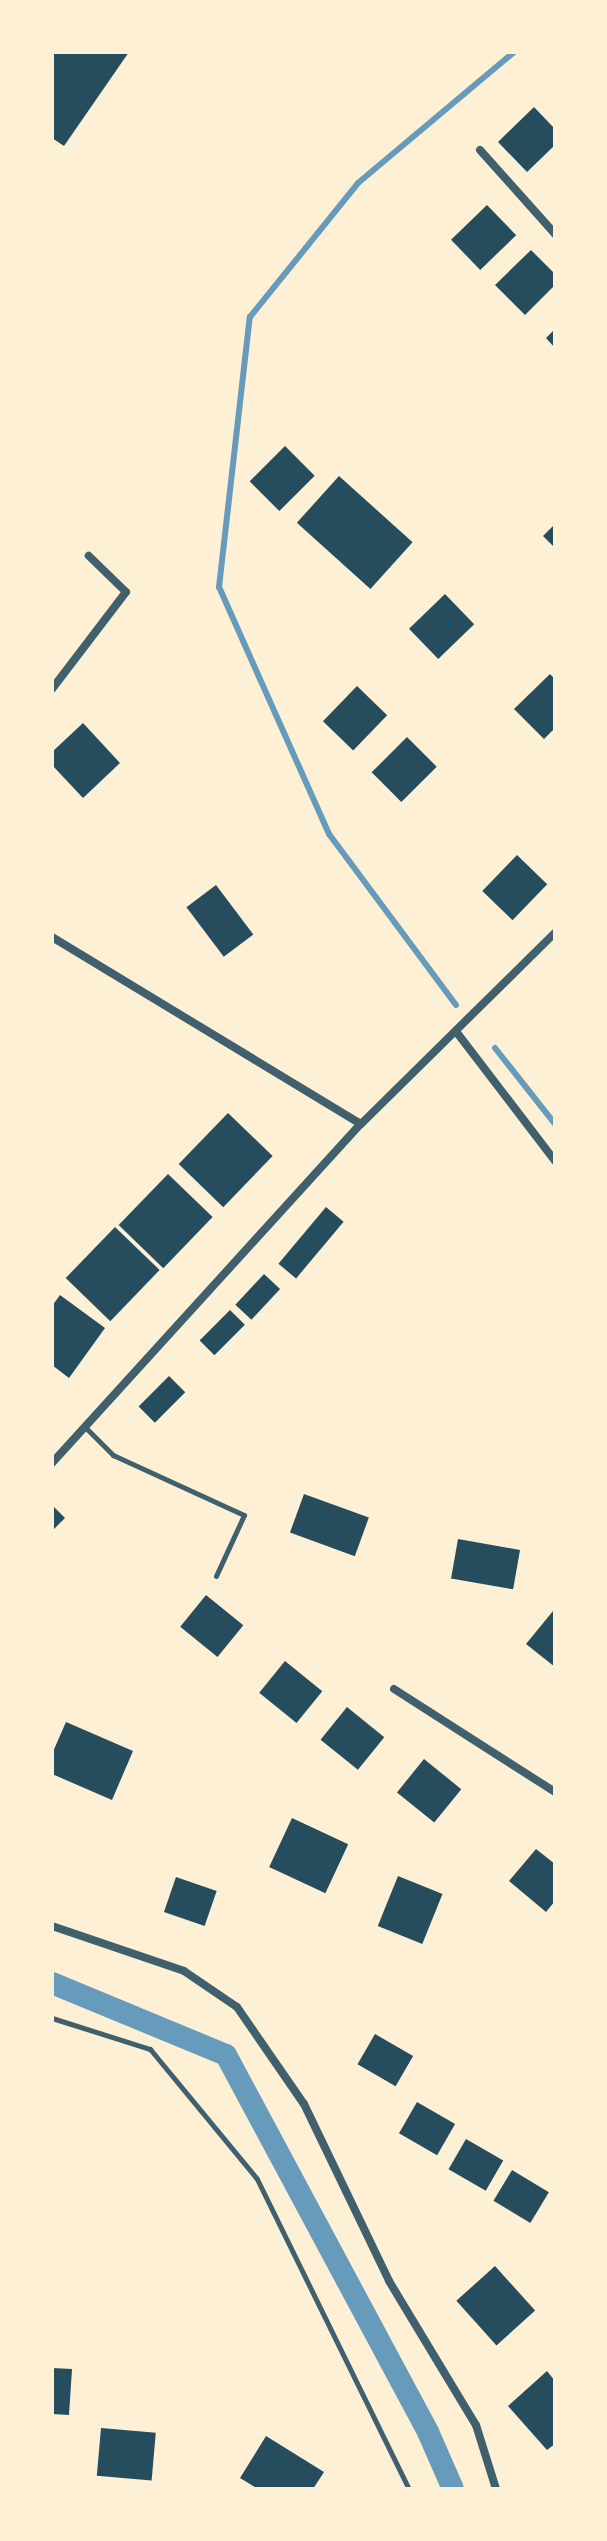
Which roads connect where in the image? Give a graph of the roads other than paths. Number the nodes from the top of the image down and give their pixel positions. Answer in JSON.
{"nodes":[{"id":1,"x":480,"y":150,"type":"dead end"},
{"id":2,"x":555,"y":234,"type":"edge"},
{"id":3,"x":89,"y":556,"type":"dead end"},
{"id":4,"x":52,"y":689,"type":"edge"},
{"id":5,"x":555,"y":933,"type":"edge"},
{"id":6,"x":52,"y":937,"type":"edge"},
{"id":7,"x":458,"y":1034,"type":"junction"},
{"id":8,"x":361,"y":1124,"type":"junction"},
{"id":9,"x":555,"y":1161,"type":"edge"},
{"id":10,"x":85,"y":1427,"type":"junction"},
{"id":11,"x":52,"y":1463,"type":"edge"},
{"id":12,"x":216,"y":1576,"type":"dead end"},
{"id":13,"x":394,"y":1689,"type":"dead end"},
{"id":14,"x":555,"y":1792,"type":"edge"},
{"id":15,"x":52,"y":1926,"type":"edge"},
{"id":16,"x":52,"y":2018,"type":"edge"},
{"id":17,"x":409,"y":2489,"type":"edge"},
{"id":18,"x":496,"y":2489,"type":"edge"}],
"edges":[{"from":1,"to":2,"type":"street"},
{"from":3,"to":4,"type":"street"},
{"from":5,"to":7,"type":"street"},
{"from":6,"to":8,"type":"street"},
{"from":7,"to":8,"type":"street"},
{"from":7,"to":9,"type":"street"},
{"from":8,"to":10,"type":"street"},
{"from":10,"to":11,"type":"street"},
{"from":10,"to":12,"type":"lane"},
{"from":13,"to":14,"type":"street"},
{"from":15,"to":18,"type":"street"},
{"from":16,"to":17,"type":"lane"}]}
